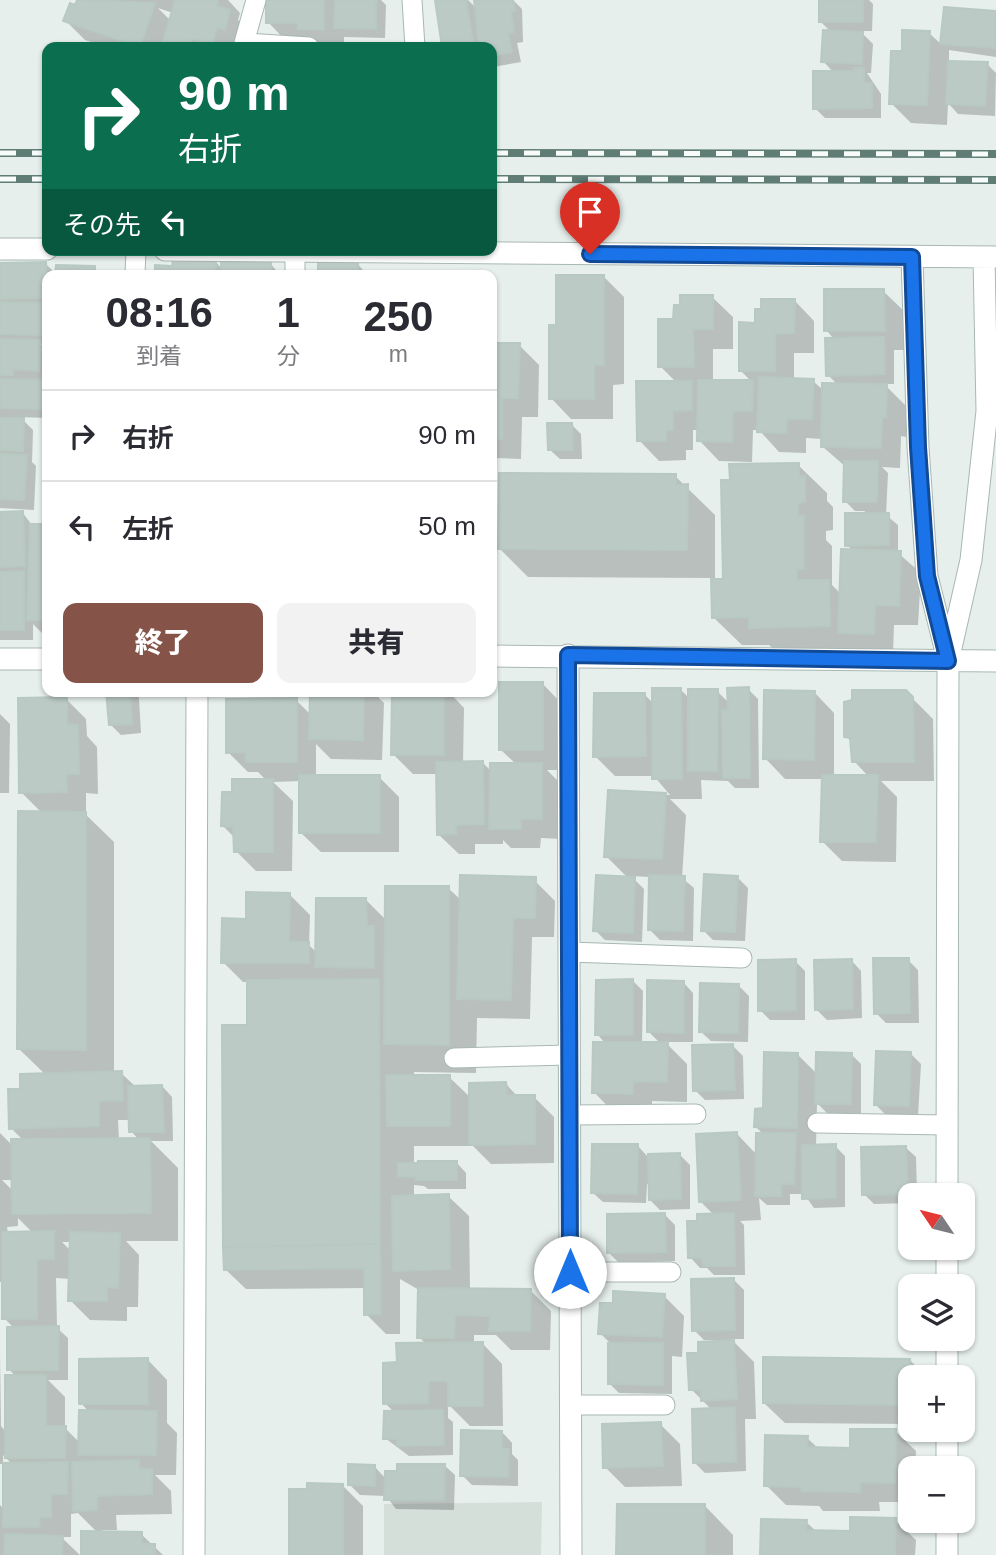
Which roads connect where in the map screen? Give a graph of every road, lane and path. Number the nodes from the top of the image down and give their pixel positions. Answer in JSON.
{"nodes":[{"id":1,"x":256,"y":0,"type":"edge"},
{"id":2,"x":412,"y":0,"type":"edge"},
{"id":3,"x":244,"y":42,"type":"edge"},
{"id":4,"x":415,"y":42,"type":"edge"},
{"id":5,"x":0,"y":249,"type":"edge"},
{"id":6,"x":42,"y":249,"type":"edge"},
{"id":7,"x":497,"y":253,"type":"edge"},
{"id":8,"x":912,"y":257,"type":"junction"},
{"id":9,"x":990,"y":257,"type":"edge"},
{"id":10,"x":568,"y":655,"type":"junction"},
{"id":11,"x":497,"y":656,"type":"edge"},
{"id":12,"x":0,"y":659,"type":"edge"},
{"id":13,"x":42,"y":659,"type":"edge"},
{"id":14,"x":948,"y":661,"type":"junction"},
{"id":15,"x":996,"y":662,"type":"edge"},
{"id":16,"x":197,"y":697,"type":"edge"},
{"id":17,"x":569,"y":952,"type":"junction"},
{"id":18,"x":742,"y":958,"type":"dead end"},
{"id":19,"x":569,"y":1055,"type":"junction"},
{"id":20,"x":454,"y":1058,"type":"dead end"},
{"id":21,"x":696,"y":1114,"type":"dead end"},
{"id":22,"x":569,"y":1115,"type":"junction"},
{"id":23,"x":817,"y":1123,"type":"dead end"},
{"id":24,"x":947,"y":1125,"type":"junction"},
{"id":25,"x":947,"y":1183,"type":"edge"},
{"id":26,"x":570,"y":1272,"type":"junction"},
{"id":27,"x":671,"y":1272,"type":"dead end"},
{"id":28,"x":570,"y":1405,"type":"junction"},
{"id":29,"x":665,"y":1405,"type":"dead end"},
{"id":30,"x":947,"y":1533,"type":"edge"},
{"id":31,"x":194,"y":1555,"type":"edge"},
{"id":32,"x":571,"y":1555,"type":"edge"},
{"id":33,"x":947,"y":1555,"type":"edge"}],
"edges":[{"from":1,"to":3,"type":"lane"},
{"from":2,"to":4,"type":"lane"},
{"from":5,"to":6,"type":"street"},
{"from":7,"to":8,"type":"street"},
{"from":8,"to":9,"type":"street"},
{"from":8,"to":14,"type":"street"},
{"from":9,"to":14,"type":"street"},
{"from":10,"to":11,"type":"street"},
{"from":10,"to":14,"type":"street"},
{"from":10,"to":17,"type":"street"},
{"from":12,"to":13,"type":"street"},
{"from":14,"to":15,"type":"street"},
{"from":14,"to":24,"type":"street"},
{"from":16,"to":31,"type":"street"},
{"from":17,"to":18,"type":"lane"},
{"from":17,"to":19,"type":"street"},
{"from":19,"to":20,"type":"lane"},
{"from":19,"to":22,"type":"street"},
{"from":21,"to":22,"type":"lane"},
{"from":22,"to":26,"type":"street"},
{"from":23,"to":24,"type":"lane"},
{"from":24,"to":25,"type":"street"},
{"from":26,"to":27,"type":"lane"},
{"from":26,"to":28,"type":"street"},
{"from":28,"to":29,"type":"lane"},
{"from":28,"to":32,"type":"street"},
{"from":30,"to":33,"type":"street"}]}
